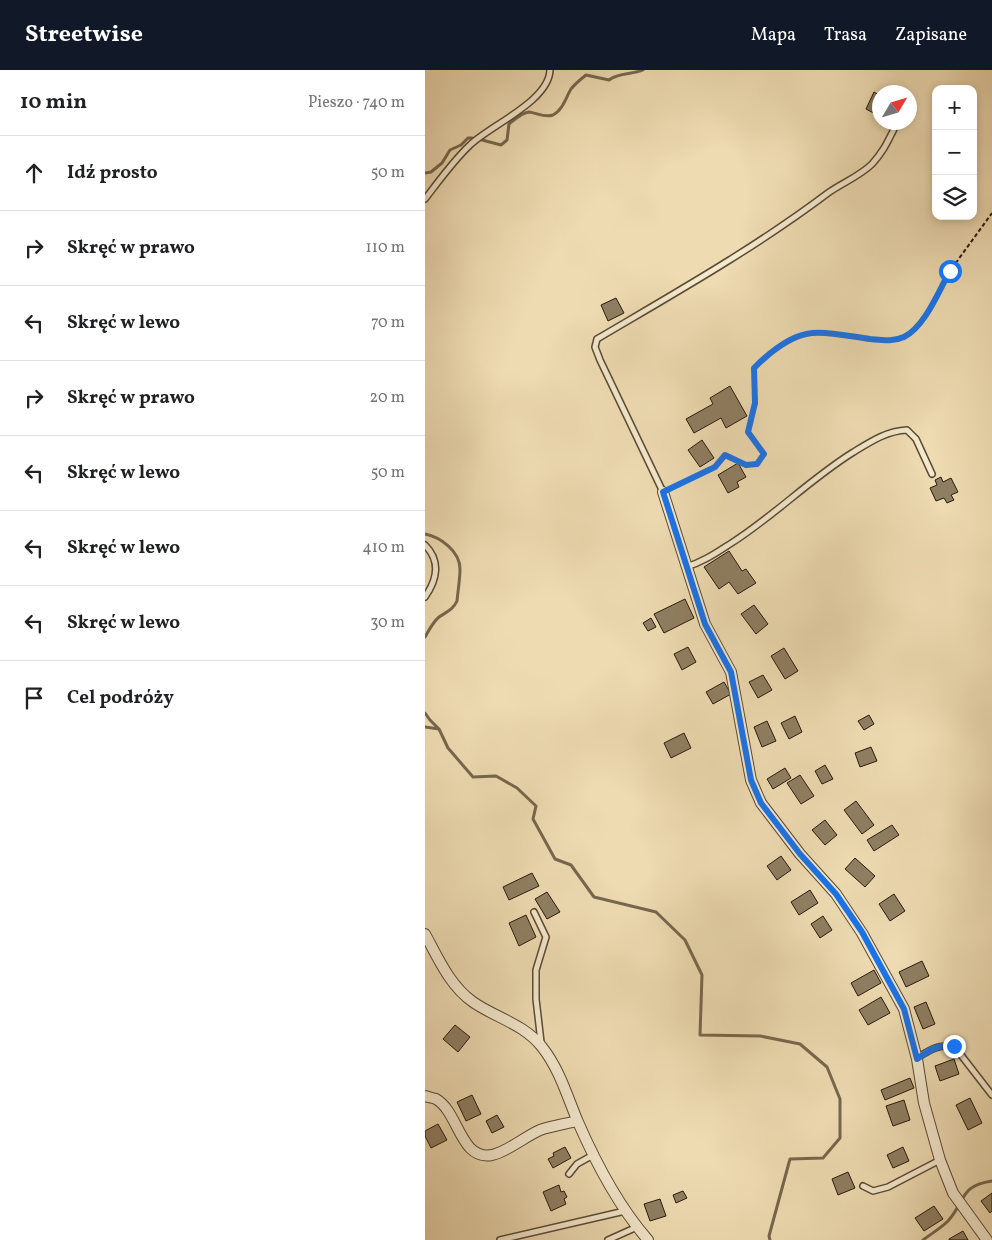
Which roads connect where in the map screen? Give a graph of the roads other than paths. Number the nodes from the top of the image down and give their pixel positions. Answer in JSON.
{"nodes":[{"id":1,"x":550,"y":70,"type":"edge"},
{"id":2,"x":893,"y":130,"type":"edge"},
{"id":3,"x":425,"y":199,"type":"edge"},
{"id":4,"x":931,"y":474,"type":"dead end"},
{"id":5,"x":663,"y":492,"type":"joint"},
{"id":6,"x":425,"y":545,"type":"edge"},
{"id":7,"x":686,"y":567,"type":"junction"},
{"id":8,"x":425,"y":597,"type":"edge"},
{"id":9,"x":534,"y":912,"type":"dead end"},
{"id":10,"x":425,"y":934,"type":"edge"},
{"id":11,"x":541,"y":1045,"type":"junction"},
{"id":12,"x":917,"y":1059,"type":"junction"},
{"id":13,"x":992,"y":1095,"type":"edge"},
{"id":14,"x":425,"y":1096,"type":"edge"},
{"id":15,"x":577,"y":1121,"type":"junction"},
{"id":16,"x":594,"y":1155,"type":"junction"},
{"id":17,"x":940,"y":1160,"type":"junction"},
{"id":18,"x":569,"y":1174,"type":"dead end"},
{"id":19,"x":863,"y":1186,"type":"dead end"},
{"id":20,"x":626,"y":1211,"type":"junction"},
{"id":21,"x":637,"y":1227,"type":"junction"},
{"id":22,"x":500,"y":1240,"type":"edge"},
{"id":23,"x":608,"y":1240,"type":"edge"},
{"id":24,"x":648,"y":1240,"type":"edge"},
{"id":25,"x":987,"y":1240,"type":"edge"}],
"edges":[{"from":1,"to":3,"type":"lane"},
{"from":2,"to":5,"type":"lane"},
{"from":4,"to":7,"type":"lane"},
{"from":5,"to":7,"type":"street"},
{"from":6,"to":8,"type":"lane"},
{"from":7,"to":12,"type":"street"},
{"from":9,"to":11,"type":"lane"},
{"from":10,"to":11,"type":"street"},
{"from":11,"to":15,"type":"street"},
{"from":12,"to":13,"type":"lane"},
{"from":12,"to":17,"type":"street"},
{"from":14,"to":15,"type":"street"},
{"from":15,"to":16,"type":"street"},
{"from":16,"to":18,"type":"lane"},
{"from":16,"to":20,"type":"street"},
{"from":17,"to":19,"type":"lane"},
{"from":17,"to":25,"type":"street"},
{"from":20,"to":21,"type":"street"},
{"from":20,"to":22,"type":"lane"},
{"from":21,"to":23,"type":"lane"},
{"from":21,"to":24,"type":"street"}]}
